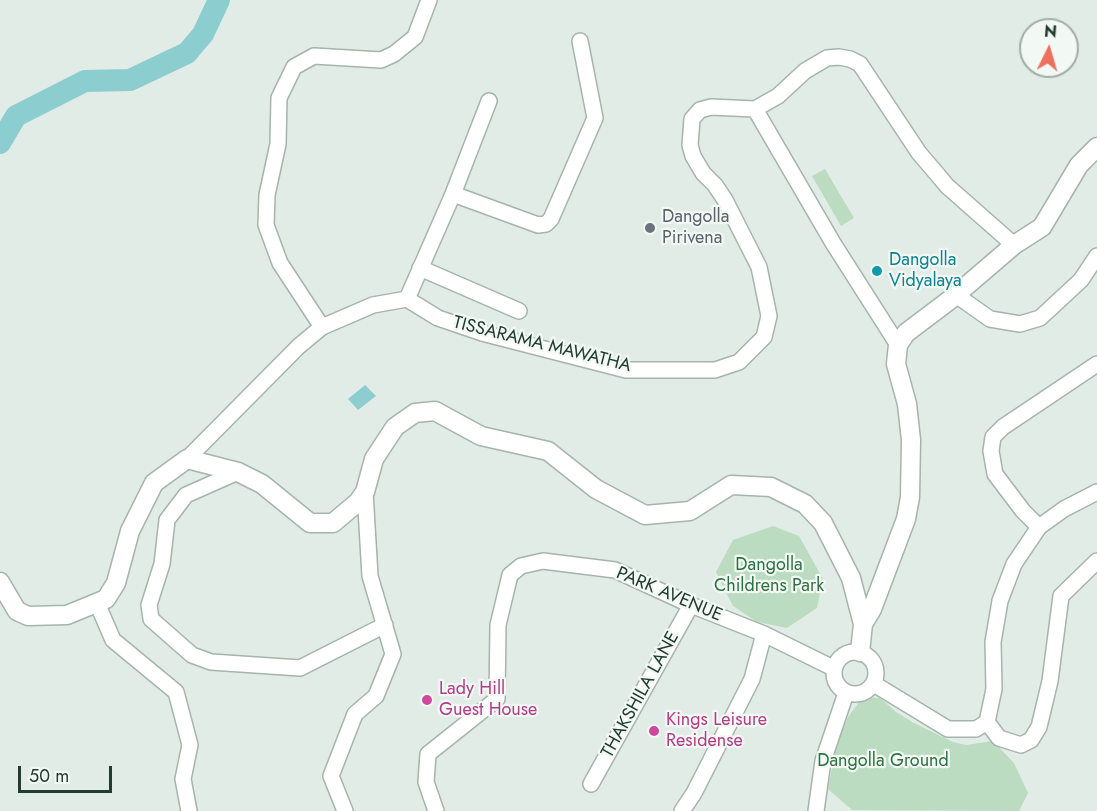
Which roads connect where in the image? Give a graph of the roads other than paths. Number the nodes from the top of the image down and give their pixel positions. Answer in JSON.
{"nodes":[{"id":1,"x":429,"y":0,"type":"edge"},
{"id":2,"x":580,"y":41,"type":"dead end"},
{"id":3,"x":489,"y":101,"type":"dead end"},
{"id":4,"x":755,"y":109,"type":"junction"},
{"id":5,"x":1097,"y":147,"type":"edge"},
{"id":6,"x":453,"y":194,"type":"junction"},
{"id":7,"x":1014,"y":245,"type":"junction"},
{"id":8,"x":1097,"y":256,"type":"edge"},
{"id":9,"x":420,"y":268,"type":"junction"},
{"id":10,"x":956,"y":295,"type":"junction"},
{"id":11,"x":407,"y":299,"type":"junction"},
{"id":12,"x":519,"y":311,"type":"dead end"},
{"id":13,"x":322,"y":327,"type":"junction"},
{"id":14,"x":898,"y":345,"type":"junction"},
{"id":15,"x":1097,"y":364,"type":"edge"},
{"id":16,"x":187,"y":459,"type":"junction"},
{"id":17,"x":238,"y":472,"type":"junction"},
{"id":18,"x":365,"y":492,"type":"junction"},
{"id":19,"x":1097,"y":492,"type":"edge"},
{"id":20,"x":1039,"y":527,"type":"junction"},
{"id":21,"x":1097,"y":561,"type":"edge"},
{"id":22,"x":0,"y":582,"type":"edge"},
{"id":23,"x":97,"y":603,"type":"junction"},
{"id":24,"x":691,"y":605,"type":"junction"},
{"id":25,"x":863,"y":624,"type":"junction"},
{"id":26,"x":385,"y":625,"type":"junction"},
{"id":27,"x":764,"y":634,"type":"junction"},
{"id":28,"x":860,"y":652,"type":"junction"},
{"id":29,"x":834,"y":668,"type":"junction"},
{"id":30,"x":874,"y":684,"type":"junction"},
{"id":31,"x":846,"y":693,"type":"junction"},
{"id":32,"x":987,"y":722,"type":"junction"},
{"id":33,"x":591,"y":784,"type":"dead end"},
{"id":34,"x":817,"y":810,"type":"edge"},
{"id":35,"x":189,"y":811,"type":"edge"},
{"id":36,"x":345,"y":811,"type":"edge"},
{"id":37,"x":436,"y":811,"type":"edge"},
{"id":38,"x":682,"y":811,"type":"edge"}],
"edges":[{"from":1,"to":13,"type":"street"},
{"from":2,"to":6,"type":"street"},
{"from":3,"to":6,"type":"street"},
{"from":4,"to":7,"type":"street"},
{"from":4,"to":11,"type":"street","name":"TISSARAMA MAWATHA"},
{"from":4,"to":14,"type":"street"},
{"from":5,"to":7,"type":"street"},
{"from":6,"to":9,"type":"street"},
{"from":7,"to":10,"type":"street"},
{"from":8,"to":10,"type":"street"},
{"from":9,"to":11,"type":"street"},
{"from":9,"to":12,"type":"street"},
{"from":10,"to":14,"type":"street"},
{"from":11,"to":13,"type":"street"},
{"from":13,"to":16,"type":"street"},
{"from":14,"to":25,"type":"street"},
{"from":15,"to":20,"type":"street"},
{"from":16,"to":17,"type":"street"},
{"from":16,"to":23,"type":"street"},
{"from":17,"to":18,"type":"street"},
{"from":17,"to":26,"type":"street"},
{"from":18,"to":25,"type":"street"},
{"from":18,"to":26,"type":"street"},
{"from":19,"to":20,"type":"street"},
{"from":20,"to":32,"type":"street"},
{"from":21,"to":32,"type":"street"},
{"from":22,"to":23,"type":"street"},
{"from":23,"to":35,"type":"street"},
{"from":24,"to":27,"type":"street","name":"PARK AVENUE"},
{"from":24,"to":33,"type":"street","name":"THAKSHILA LANE"},
{"from":24,"to":37,"type":"street","name":"PARK AVENUE"},
{"from":25,"to":28,"type":"street"},
{"from":26,"to":36,"type":"street"},
{"from":27,"to":29,"type":"street","name":"PARK AVENUE"},
{"from":27,"to":38,"type":"street"},
{"from":28,"to":29,"type":"street"},
{"from":28,"to":30,"type":"street"},
{"from":29,"to":31,"type":"street"},
{"from":30,"to":31,"type":"street"},
{"from":30,"to":32,"type":"street"},
{"from":31,"to":34,"type":"street"}]}
